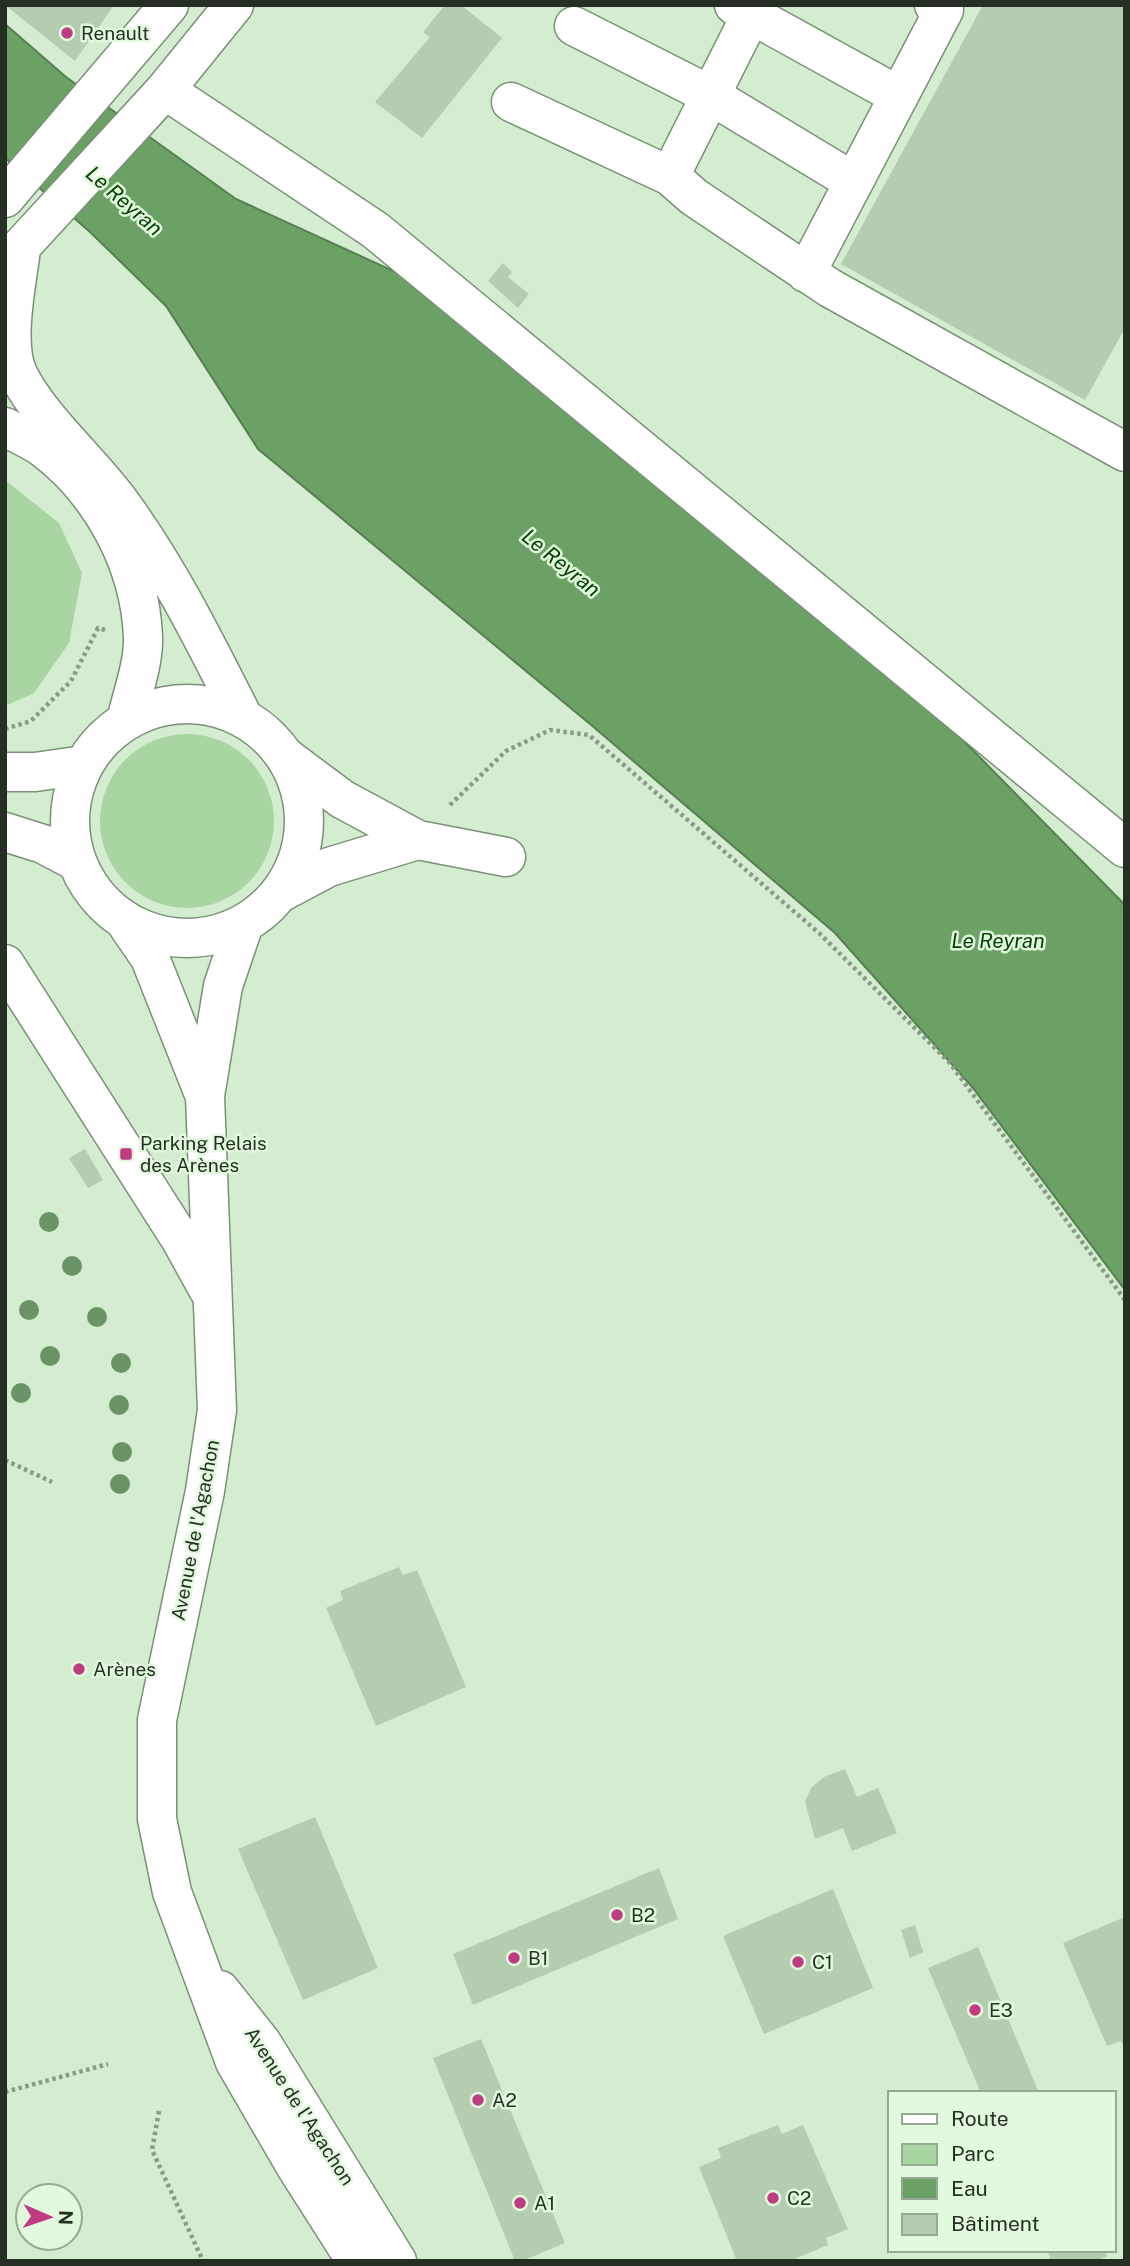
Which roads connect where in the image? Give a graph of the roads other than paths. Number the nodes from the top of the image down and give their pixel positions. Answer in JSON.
{"nodes":[{"id":1,"x":169,"y":5,"type":"edge"},
{"id":2,"x":234,"y":5,"type":"edge"},
{"id":3,"x":933,"y":5,"type":"edge"},
{"id":4,"x":747,"y":8,"type":"edge"},
{"id":5,"x":574,"y":26,"type":"dead end"},
{"id":6,"x":710,"y":94,"type":"junction"},
{"id":7,"x":899,"y":96,"type":"junction"},
{"id":8,"x":156,"y":100,"type":"junction"},
{"id":9,"x":512,"y":102,"type":"dead end"},
{"id":10,"x":670,"y":176,"type":"junction"},
{"id":11,"x":854,"y":182,"type":"junction"},
{"id":12,"x":7,"y":198,"type":"edge"},
{"id":13,"x":23,"y":246,"type":"edge"},
{"id":14,"x":806,"y":273,"type":"junction"},
{"id":15,"x":5,"y":427,"type":"edge"},
{"id":16,"x":1125,"y":452,"type":"edge"},
{"id":17,"x":243,"y":717,"type":"junction"},
{"id":18,"x":126,"y":721,"type":"junction"},
{"id":19,"x":287,"y":758,"type":"junction"},
{"id":20,"x":84,"y":765,"type":"junction"},
{"id":21,"x":5,"y":772,"type":"edge"},
{"id":22,"x":5,"y":832,"type":"edge"},
{"id":23,"x":418,"y":840,"type":"junction"},
{"id":24,"x":1125,"y":848,"type":"edge"},
{"id":25,"x":506,"y":857,"type":"dead end"},
{"id":26,"x":77,"y":862,"type":"junction"},
{"id":27,"x":280,"y":893,"type":"junction"},
{"id":28,"x":124,"y":920,"type":"junction"},
{"id":29,"x":244,"y":924,"type":"junction"},
{"id":30,"x":5,"y":964,"type":"edge"},
{"id":31,"x":205,"y":1096,"type":"junction"},
{"id":32,"x":212,"y":1297,"type":"junction"},
{"id":33,"x":195,"y":1958,"type":"junction"},
{"id":34,"x":356,"y":2261,"type":"edge"},
{"id":35,"x":397,"y":2261,"type":"edge"}],
"edges":[{"from":1,"to":12,"type":"main road"},
{"from":2,"to":8,"type":"main road"},
{"from":3,"to":7,"type":"main road"},
{"from":4,"to":6,"type":"main road"},
{"from":4,"to":7,"type":"main road"},
{"from":5,"to":6,"type":"main road"},
{"from":6,"to":10,"type":"main road"},
{"from":6,"to":11,"type":"main road"},
{"from":7,"to":11,"type":"main road"},
{"from":8,"to":13,"type":"main road"},
{"from":8,"to":24,"type":"main road"},
{"from":9,"to":10,"type":"main road"},
{"from":10,"to":14,"type":"main road"},
{"from":11,"to":14,"type":"main road"},
{"from":13,"to":17,"type":"main road"},
{"from":14,"to":16,"type":"main road"},
{"from":15,"to":18,"type":"main road"},
{"from":17,"to":18,"type":"main road"},
{"from":17,"to":19,"type":"main road"},
{"from":18,"to":20,"type":"main road"},
{"from":19,"to":23,"type":"main road"},
{"from":19,"to":27,"type":"main road"},
{"from":20,"to":21,"type":"main road"},
{"from":20,"to":26,"type":"main road"},
{"from":22,"to":26,"type":"main road"},
{"from":23,"to":25,"type":"main road"},
{"from":23,"to":27,"type":"main road"},
{"from":26,"to":28,"type":"main road"},
{"from":27,"to":29,"type":"main road"},
{"from":28,"to":29,"type":"main road"},
{"from":28,"to":31,"type":"main road"},
{"from":29,"to":31,"type":"main road"},
{"from":30,"to":32,"type":"main road"},
{"from":31,"to":32,"type":"main road","name":"Avenue de l'Agachon"},
{"from":32,"to":33,"type":"main road","name":"Avenue de l'Agachon"},
{"from":33,"to":34,"type":"main road","name":"Avenue de l'Agachon"},
{"from":33,"to":35,"type":"main road","name":"Avenue de l'Agachon"}]}
